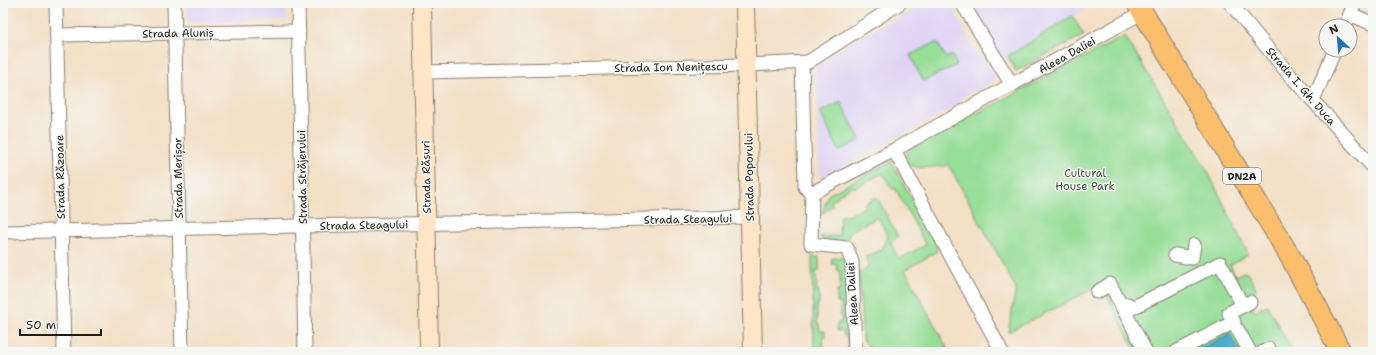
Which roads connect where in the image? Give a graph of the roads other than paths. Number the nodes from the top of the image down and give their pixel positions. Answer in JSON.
{"nodes":[{"id":1,"x":56,"y":3,"type":"edge"},
{"id":2,"x":174,"y":3,"type":"edge"},
{"id":3,"x":298,"y":3,"type":"edge"},
{"id":4,"x":422,"y":3,"type":"edge"},
{"id":5,"x":745,"y":3,"type":"edge"},
{"id":6,"x":900,"y":3,"type":"edge"},
{"id":7,"x":962,"y":3,"type":"edge"},
{"id":8,"x":1237,"y":6,"type":"edge"},
{"id":9,"x":1132,"y":8,"type":"edge"},
{"id":10,"x":1350,"y":14,"type":"edge"},
{"id":11,"x":1373,"y":24,"type":"edge"},
{"id":12,"x":299,"y":31,"type":"junction"},
{"id":13,"x":174,"y":33,"type":"junction"},
{"id":14,"x":57,"y":35,"type":"junction"},
{"id":15,"x":1331,"y":58,"type":"edge"},
{"id":16,"x":802,"y":63,"type":"junction"},
{"id":17,"x":747,"y":65,"type":"junction"},
{"id":18,"x":424,"y":72,"type":"junction"},
{"id":19,"x":1012,"y":85,"type":"junction"},
{"id":20,"x":1313,"y":100,"type":"junction"},
{"id":21,"x":894,"y":150,"type":"junction"},
{"id":22,"x":1373,"y":167,"type":"edge"},
{"id":23,"x":812,"y":193,"type":"junction"},
{"id":24,"x":750,"y":217,"type":"junction"},
{"id":25,"x":427,"y":224,"type":"junction"},
{"id":26,"x":302,"y":226,"type":"junction"},
{"id":27,"x":179,"y":228,"type":"junction"},
{"id":28,"x":62,"y":231,"type":"junction"},
{"id":29,"x":3,"y":232,"type":"edge"},
{"id":30,"x":1194,"y":245,"type":"dead end"},
{"id":31,"x":1175,"y":255,"type":"dead end"},
{"id":32,"x":1196,"y":265,"type":"junction"},
{"id":33,"x":1097,"y":292,"type":"dead end"},
{"id":34,"x":1128,"y":304,"type":"dead end"},
{"id":35,"x":1238,"y":330,"type":"dead end"},
{"id":36,"x":64,"y":352,"type":"edge"},
{"id":37,"x":182,"y":352,"type":"edge"},
{"id":38,"x":305,"y":352,"type":"edge"},
{"id":39,"x":430,"y":352,"type":"edge"},
{"id":40,"x":753,"y":352,"type":"edge"},
{"id":41,"x":856,"y":352,"type":"edge"},
{"id":42,"x":1002,"y":352,"type":"edge"},
{"id":43,"x":1146,"y":352,"type":"edge"},
{"id":44,"x":1176,"y":352,"type":"edge"},
{"id":45,"x":1250,"y":352,"type":"edge"},
{"id":46,"x":1326,"y":352,"type":"edge"},
{"id":47,"x":1341,"y":352,"type":"edge"}],
"edges":[{"from":1,"to":14,"type":"street","name":"Strada Răzoare"},
{"from":2,"to":13,"type":"street","name":"Strada Merișor"},
{"from":3,"to":12,"type":"street","name":"Strada Străjerului"},
{"from":4,"to":18,"type":"street","name":"Strada Răsuri"},
{"from":5,"to":17,"type":"street","name":"Strada Poporului"},
{"from":6,"to":16,"type":"street","name":"Strada Ion Nenițescu"},
{"from":7,"to":19,"type":"street"},
{"from":8,"to":20,"type":"street","name":"Strada I. Gh. Duca"},
{"from":9,"to":19,"type":"street","name":"Aleea Daliei"},
{"from":9,"to":46,"type":"main road","number":"DN2A"},
{"from":9,"to":47,"type":"main road","number":"DN2A"},
{"from":10,"to":11,"type":"street"},
{"from":12,"to":13,"type":"street","name":"Strada Aluniș"},
{"from":12,"to":26,"type":"street","name":"Strada Străjerului"},
{"from":13,"to":14,"type":"street","name":"Strada Aluniș"},
{"from":13,"to":27,"type":"street","name":"Strada Merișor"},
{"from":14,"to":28,"type":"street","name":"Strada Răzoare"},
{"from":15,"to":20,"type":"street"},
{"from":16,"to":17,"type":"street","name":"Strada Ion Nenițescu"},
{"from":16,"to":23,"type":"street"},
{"from":17,"to":18,"type":"street","name":"Strada Ion Nenițescu"},
{"from":17,"to":24,"type":"street","name":"Strada Poporului"},
{"from":18,"to":25,"type":"street","name":"Strada Răsuri"},
{"from":19,"to":21,"type":"street","name":"Aleea Daliei"},
{"from":20,"to":22,"type":"street","name":"Strada I. Gh. Duca"},
{"from":21,"to":23,"type":"street","name":"Aleea Daliei"},
{"from":21,"to":42,"type":"street"},
{"from":23,"to":41,"type":"street","name":"Aleea Daliei"},
{"from":24,"to":25,"type":"street","name":"Strada Steagului"},
{"from":24,"to":40,"type":"street","name":"Strada Poporului"},
{"from":25,"to":26,"type":"street","name":"Strada Steagului"},
{"from":25,"to":39,"type":"street","name":"Strada Răsuri"},
{"from":26,"to":27,"type":"street","name":"Strada Steagului"},
{"from":26,"to":38,"type":"street","name":"Strada Străjerului"},
{"from":27,"to":28,"type":"street","name":"Strada Steagului"},
{"from":27,"to":37,"type":"street","name":"Strada Merișor"},
{"from":28,"to":29,"type":"street","name":"Strada Steagului"},
{"from":28,"to":36,"type":"street","name":"Strada Răzoare"},
{"from":30,"to":32,"type":"street"},
{"from":31,"to":32,"type":"street"},
{"from":32,"to":34,"type":"street"},
{"from":32,"to":44,"type":"street"},
{"from":33,"to":43,"type":"street"},
{"from":35,"to":45,"type":"street"}]}
